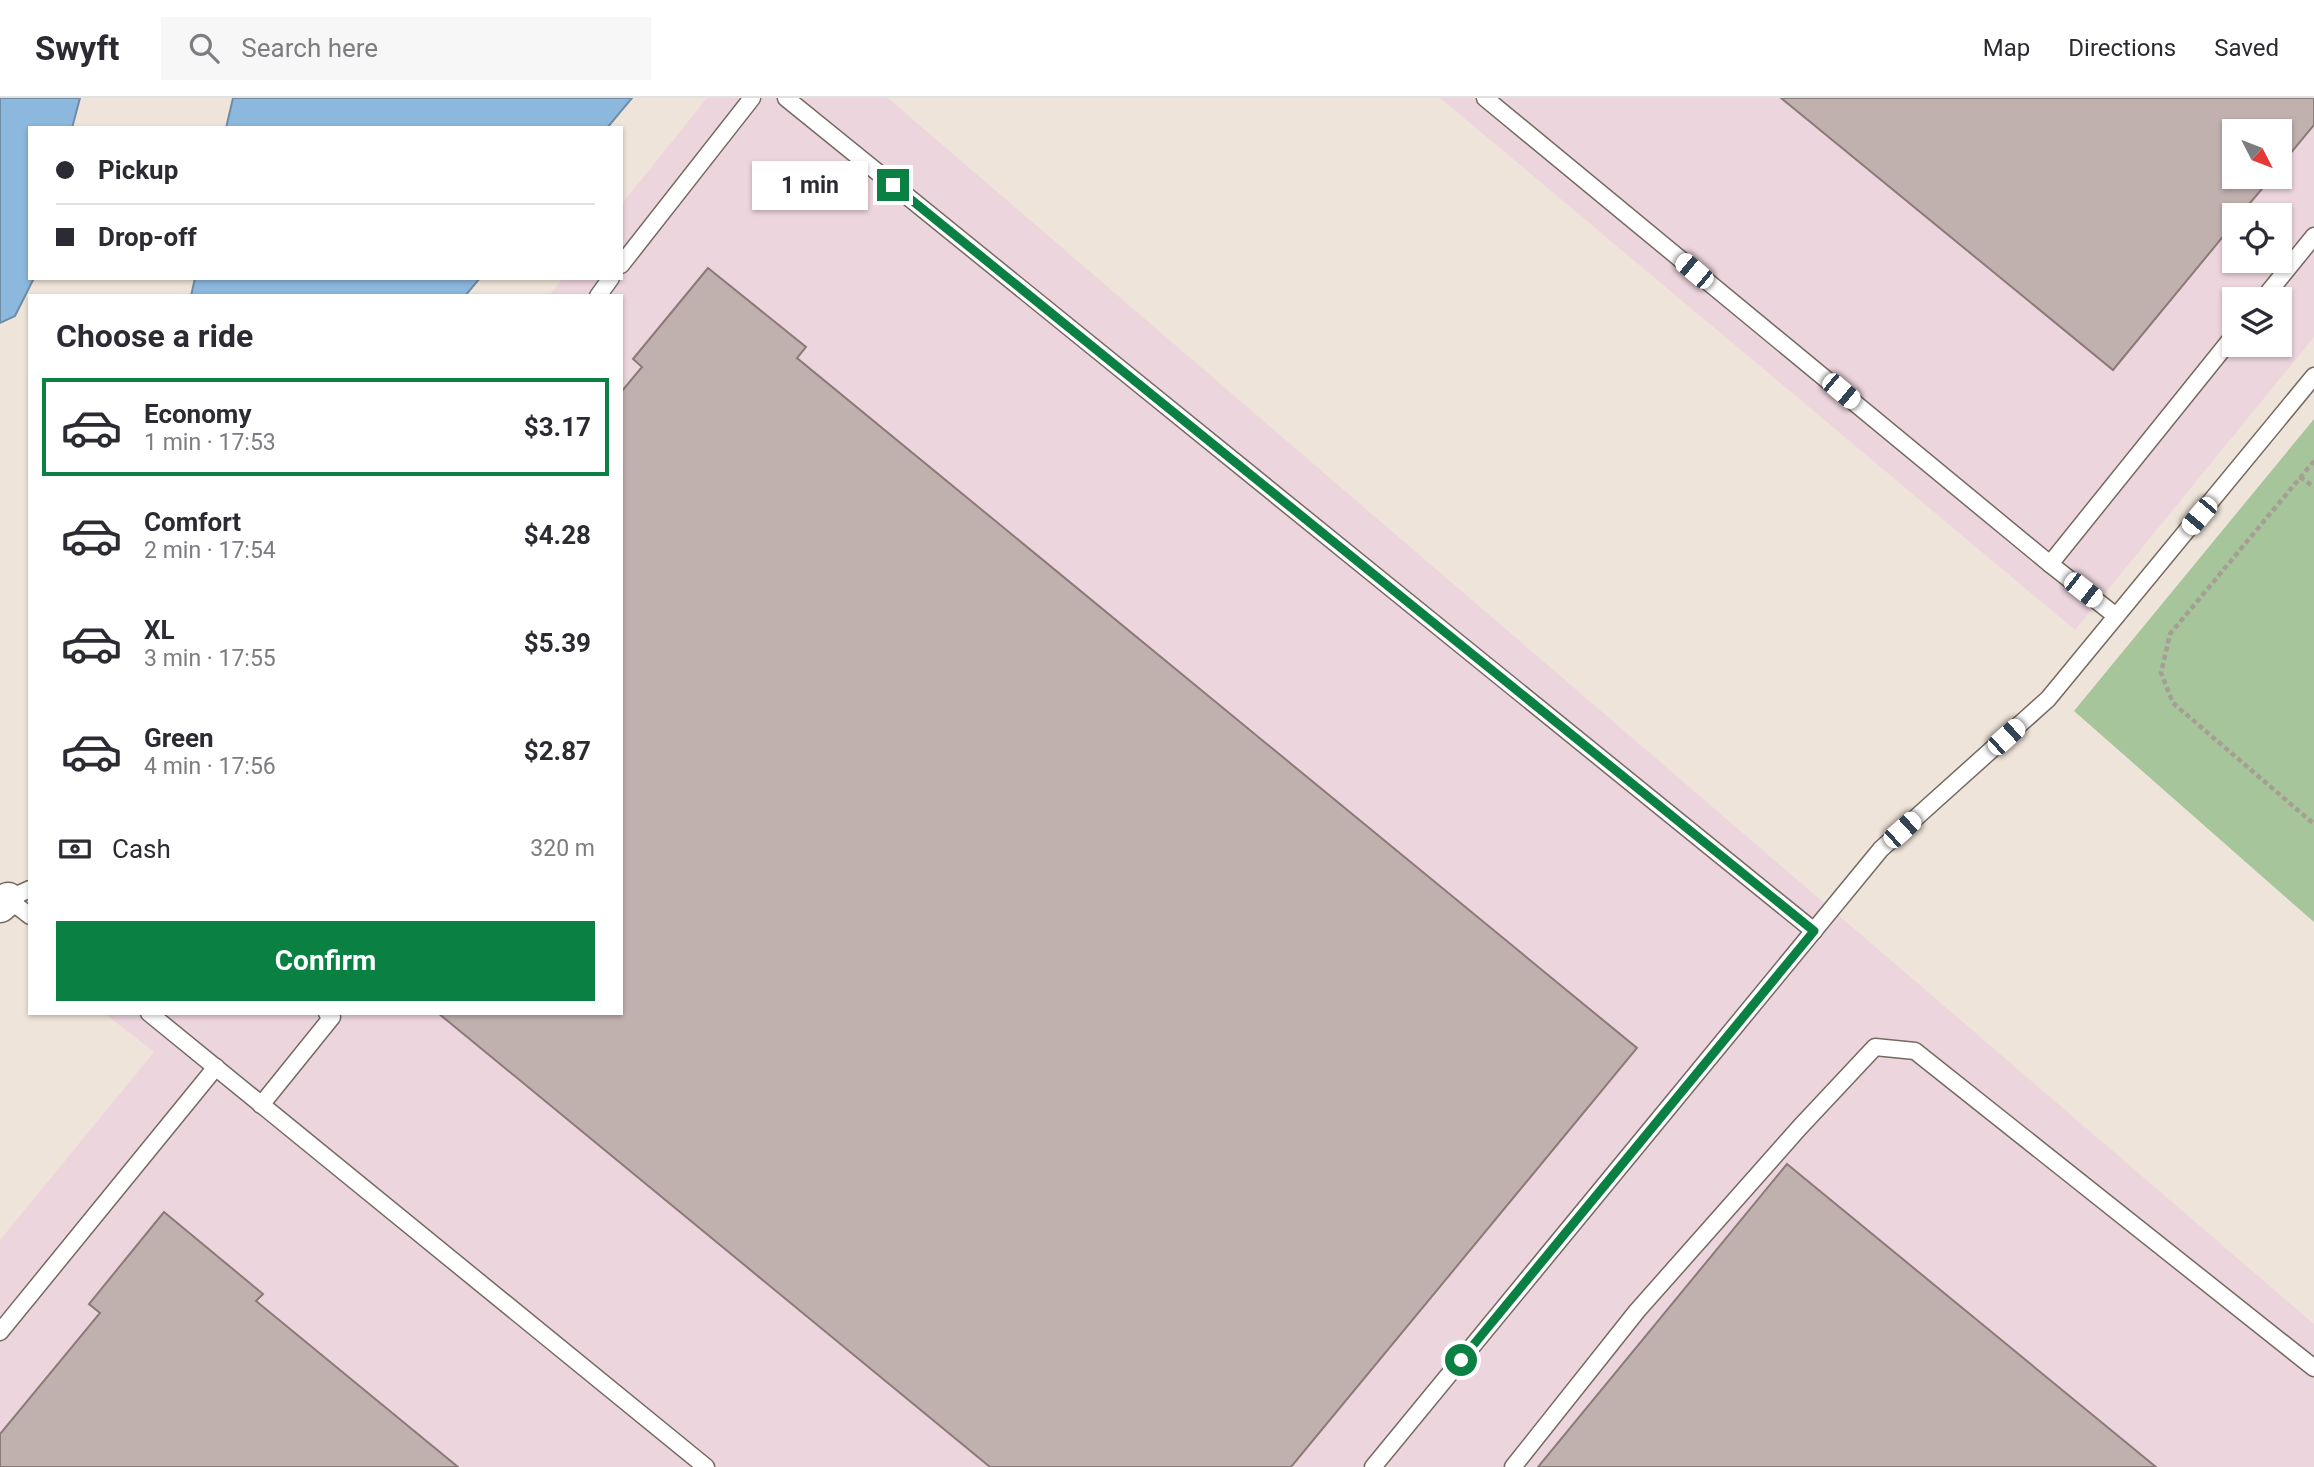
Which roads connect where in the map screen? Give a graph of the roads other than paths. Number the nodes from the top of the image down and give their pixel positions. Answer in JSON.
{"nodes":[{"id":1,"x":752,"y":98,"type":"edge"},
{"id":2,"x":786,"y":98,"type":"edge"},
{"id":3,"x":1485,"y":98,"type":"edge"},
{"id":4,"x":2314,"y":236,"type":"edge"},
{"id":5,"x":623,"y":262,"type":"edge"},
{"id":6,"x":2273,"y":287,"type":"edge"},
{"id":7,"x":2222,"y":350,"type":"edge"},
{"id":8,"x":2314,"y":376,"type":"edge"},
{"id":9,"x":2050,"y":564,"type":"junction"},
{"id":10,"x":2116,"y":616,"type":"junction"},
{"id":11,"x":1814,"y":931,"type":"junction"},
{"id":12,"x":151,"y":1015,"type":"edge"},
{"id":13,"x":330,"y":1015,"type":"edge"},
{"id":14,"x":216,"y":1067,"type":"junction"},
{"id":15,"x":261,"y":1105,"type":"junction"},
{"id":16,"x":0,"y":1332,"type":"edge"},
{"id":17,"x":2314,"y":1367,"type":"edge"},
{"id":18,"x":706,"y":1467,"type":"edge"},
{"id":19,"x":1373,"y":1467,"type":"edge"},
{"id":20,"x":1513,"y":1467,"type":"edge"}],
"edges":[{"from":1,"to":5,"type":"lane"},
{"from":2,"to":11,"type":"lane"},
{"from":3,"to":9,"type":"lane"},
{"from":4,"to":6,"type":"lane"},
{"from":7,"to":9,"type":"lane"},
{"from":8,"to":10,"type":"lane"},
{"from":9,"to":10,"type":"lane"},
{"from":10,"to":11,"type":"lane"},
{"from":11,"to":19,"type":"lane"},
{"from":12,"to":14,"type":"lane"},
{"from":13,"to":15,"type":"lane"},
{"from":14,"to":15,"type":"lane"},
{"from":14,"to":16,"type":"lane"},
{"from":15,"to":18,"type":"lane"},
{"from":17,"to":20,"type":"lane"}]}
